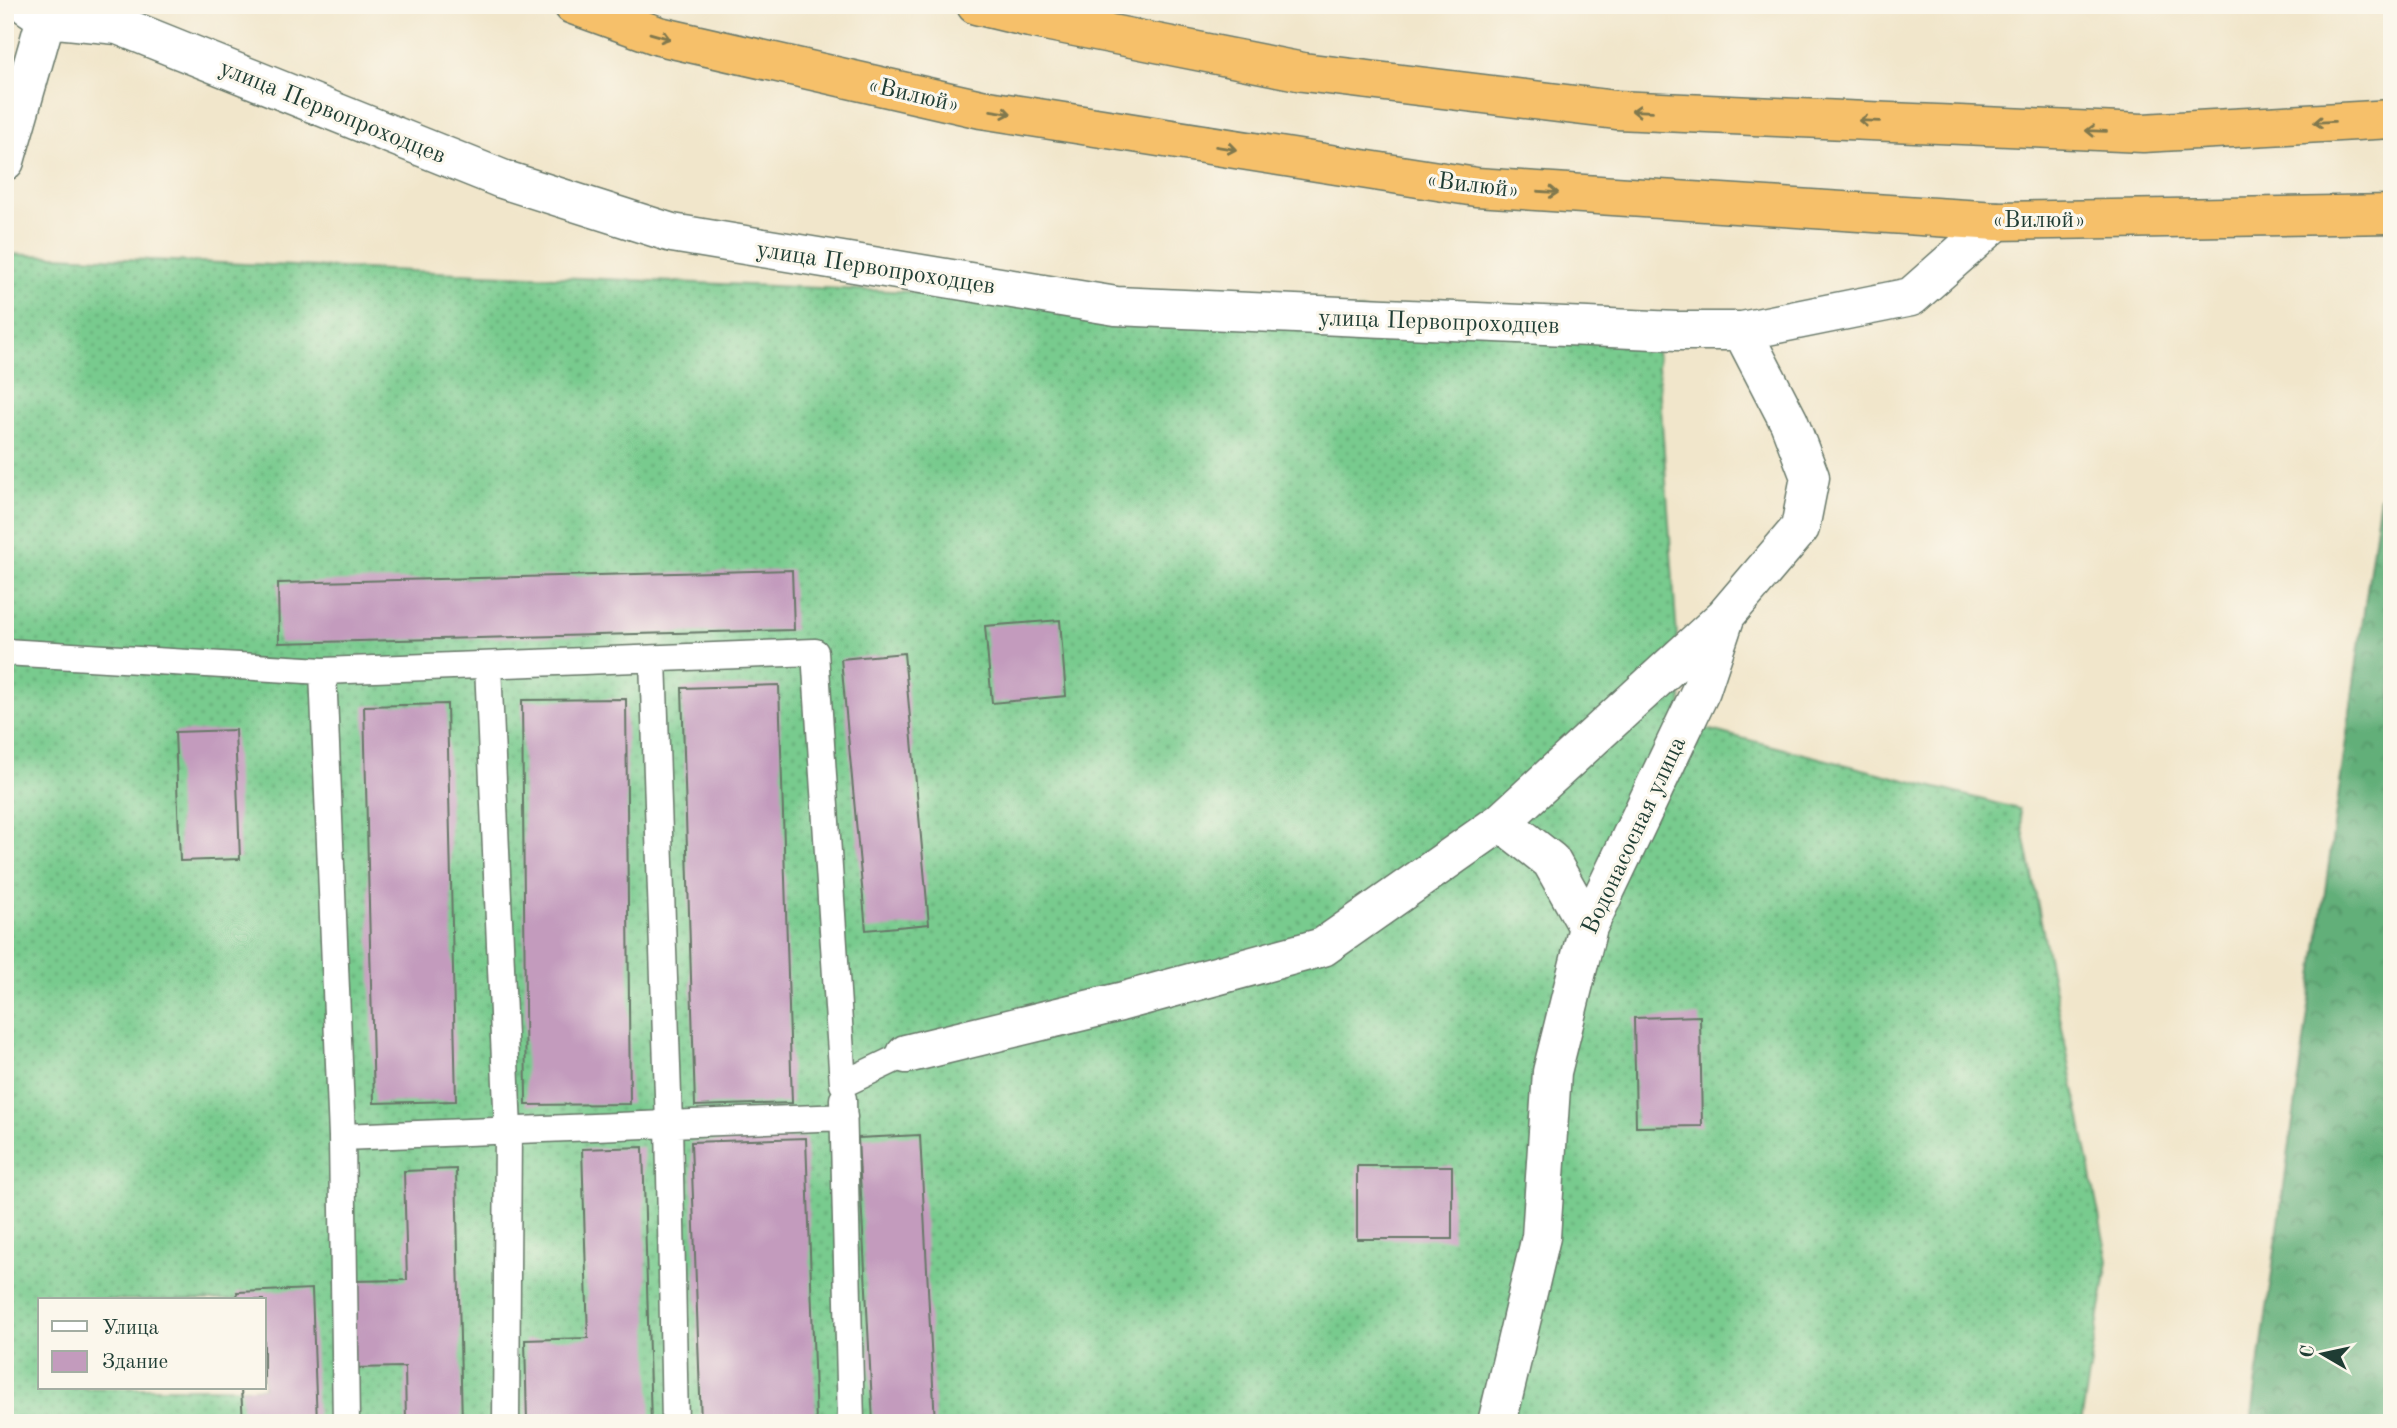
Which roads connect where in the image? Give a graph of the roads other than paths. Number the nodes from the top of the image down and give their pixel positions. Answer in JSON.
{"nodes":[{"id":1,"x":573,"y":5,"type":"edge"},
{"id":2,"x":976,"y":5,"type":"edge"},
{"id":3,"x":37,"y":12,"type":"edge"},
{"id":4,"x":2392,"y":118,"type":"edge"},
{"id":5,"x":5,"y":161,"type":"edge"},
{"id":6,"x":2392,"y":214,"type":"edge"},
{"id":7,"x":1997,"y":221,"type":"junction"},
{"id":8,"x":1742,"y":331,"type":"junction"},
{"id":9,"x":1726,"y":615,"type":"junction"},
{"id":10,"x":5,"y":652,"type":"edge"},
{"id":11,"x":653,"y":659,"type":"junction"},
{"id":12,"x":488,"y":665,"type":"junction"},
{"id":13,"x":324,"y":671,"type":"junction"},
{"id":14,"x":1501,"y":822,"type":"junction"},
{"id":15,"x":1588,"y":927,"type":"junction"},
{"id":16,"x":906,"y":1054,"type":"joint"},
{"id":17,"x":843,"y":1084,"type":"junction"},
{"id":18,"x":844,"y":1117,"type":"junction"},
{"id":19,"x":669,"y":1124,"type":"junction"},
{"id":20,"x":508,"y":1130,"type":"junction"},
{"id":21,"x":342,"y":1136,"type":"junction"},
{"id":22,"x":346,"y":1423,"type":"edge"},
{"id":23,"x":506,"y":1423,"type":"edge"},
{"id":24,"x":676,"y":1423,"type":"edge"},
{"id":25,"x":851,"y":1423,"type":"edge"},
{"id":26,"x":1497,"y":1423,"type":"edge"}],
"edges":[{"from":1,"to":7,"type":"highway","name":"«Вилюй»","one_way":true},
{"from":4,"to":2,"type":"highway","one_way":true},
{"from":3,"to":5,"type":"street"},
{"from":3,"to":8,"type":"street","name":"улица Первопроходцев"},
{"from":6,"to":7,"type":"highway","name":"«Вилюй»"},
{"from":7,"to":8,"type":"street","name":"улица Первопроходцев"},
{"from":8,"to":9,"type":"street","name":"Водонасосная улица"},
{"from":9,"to":14,"type":"street"},
{"from":9,"to":15,"type":"street","name":"Водонасосная улица"},
{"from":10,"to":13,"type":"lane"},
{"from":11,"to":12,"type":"lane"},
{"from":11,"to":17,"type":"lane"},
{"from":11,"to":19,"type":"lane"},
{"from":12,"to":13,"type":"lane"},
{"from":12,"to":20,"type":"lane"},
{"from":13,"to":21,"type":"lane"},
{"from":14,"to":15,"type":"street"},
{"from":14,"to":16,"type":"street"},
{"from":15,"to":26,"type":"street","name":"Водонасосная улица"},
{"from":16,"to":17,"type":"lane"},
{"from":17,"to":18,"type":"lane"},
{"from":18,"to":19,"type":"lane"},
{"from":18,"to":25,"type":"lane"},
{"from":19,"to":20,"type":"lane"},
{"from":19,"to":24,"type":"lane"},
{"from":20,"to":21,"type":"lane"},
{"from":20,"to":23,"type":"lane"},
{"from":21,"to":22,"type":"lane"}]}
